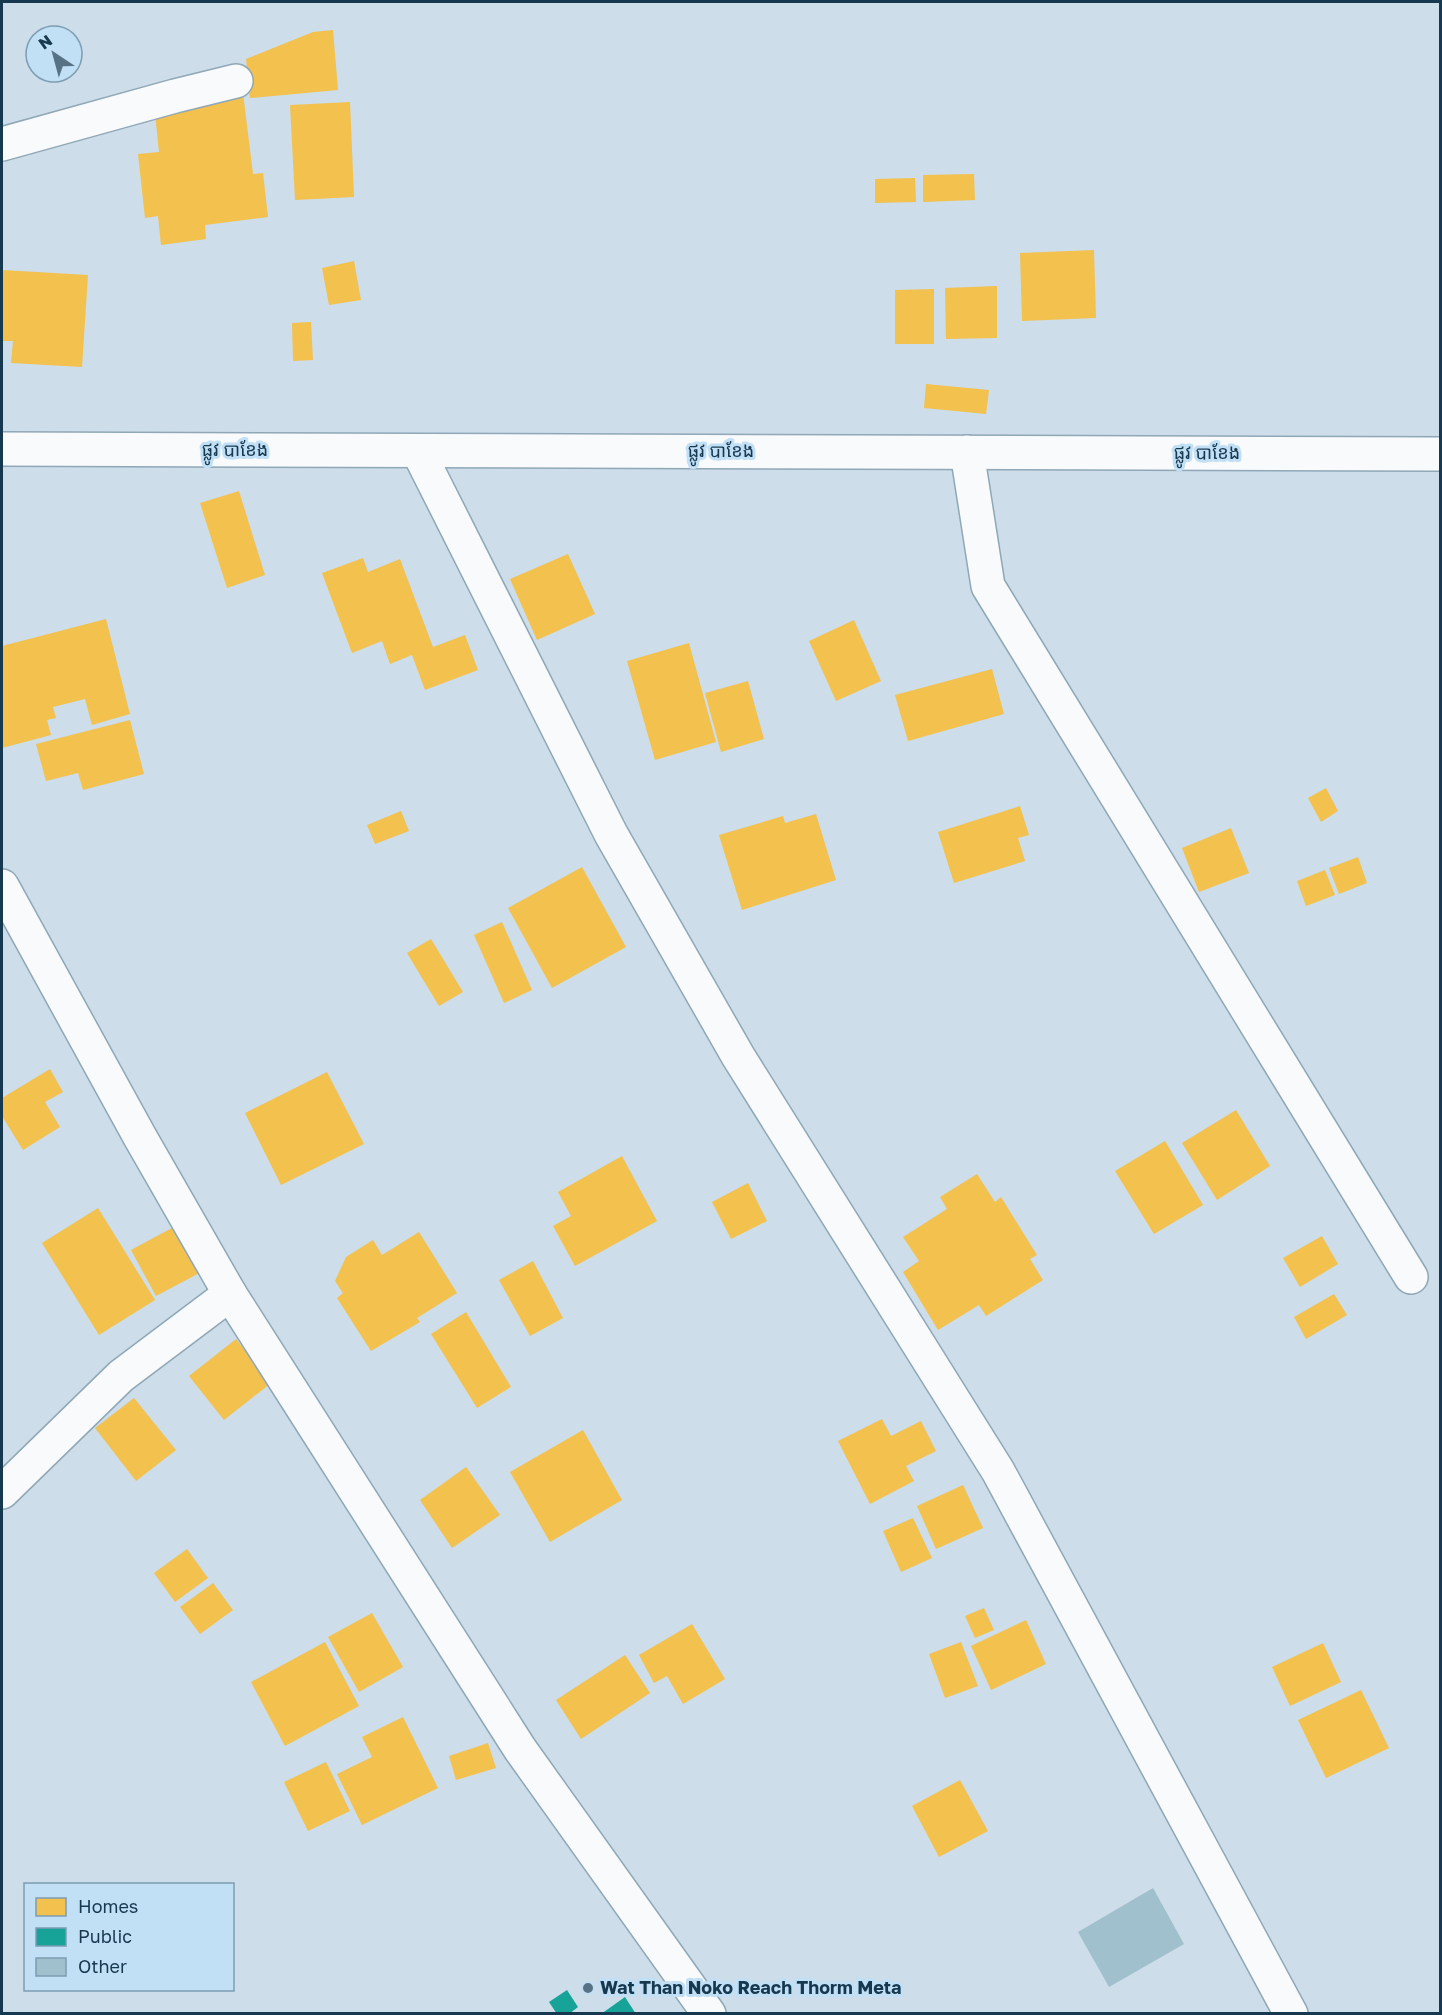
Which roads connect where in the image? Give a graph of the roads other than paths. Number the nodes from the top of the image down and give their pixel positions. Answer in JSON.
{"nodes":[{"id":1,"x":236,"y":81,"type":"dead end"},
{"id":2,"x":2,"y":144,"type":"edge"},
{"id":3,"x":2,"y":449,"type":"edge"},
{"id":4,"x":418,"y":451,"type":"junction"},
{"id":5,"x":968,"y":452,"type":"junction"},
{"id":6,"x":1440,"y":454,"type":"edge"},
{"id":7,"x":2,"y":889,"type":"edge"},
{"id":8,"x":1411,"y":1277,"type":"dead end"},
{"id":9,"x":230,"y":1294,"type":"junction"},
{"id":10,"x":2,"y":1492,"type":"edge"},
{"id":11,"x":709,"y":2013,"type":"edge"},
{"id":12,"x":1291,"y":2013,"type":"edge"}],
"edges":[{"from":1,"to":2,"type":"street"},
{"from":3,"to":4,"type":"street","name":"ផ្លូវ បាខែង"},
{"from":4,"to":5,"type":"street","name":"ផ្លូវ បាខែង"},
{"from":4,"to":12,"type":"street"},
{"from":5,"to":6,"type":"street","name":"ផ្លូវ បាខែង"},
{"from":5,"to":8,"type":"street"},
{"from":7,"to":9,"type":"street"},
{"from":9,"to":10,"type":"street"},
{"from":9,"to":11,"type":"street"}]}
